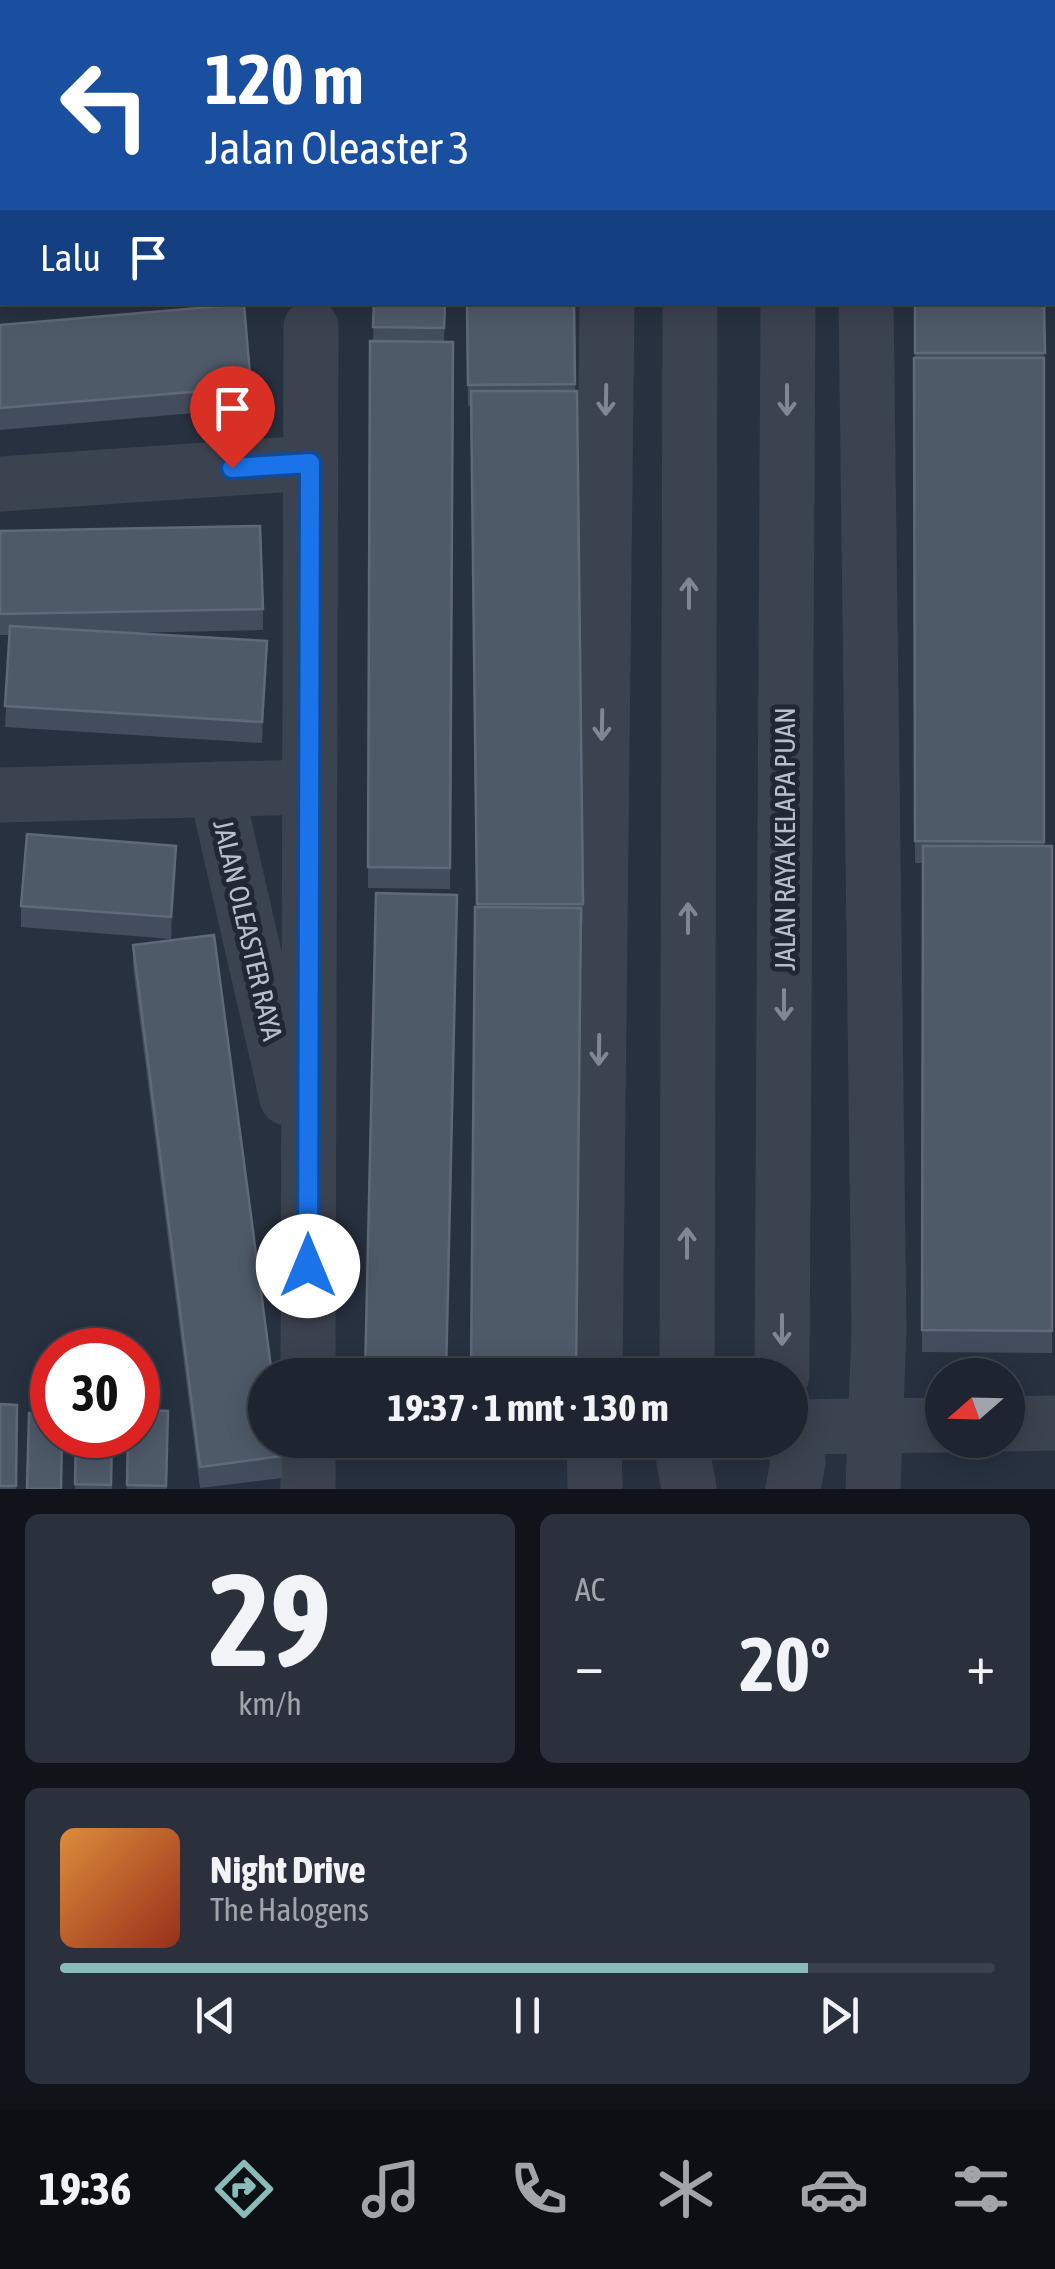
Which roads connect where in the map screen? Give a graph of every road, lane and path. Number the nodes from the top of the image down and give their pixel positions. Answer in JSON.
{"nodes":[{"id":1,"x":607,"y":305,"type":"edge"},
{"id":2,"x":690,"y":305,"type":"edge"},
{"id":3,"x":788,"y":305,"type":"edge"},
{"id":4,"x":866,"y":305,"type":"edge"},
{"id":5,"x":310,"y":327,"type":"dead end"},
{"id":6,"x":310,"y":463,"type":"junction"},
{"id":7,"x":0,"y":484,"type":"edge"},
{"id":8,"x":310,"y":787,"type":"junction"},
{"id":9,"x":216,"y":789,"type":"junction"},
{"id":10,"x":0,"y":795,"type":"edge"},
{"id":11,"x":308,"y":1122,"type":"junction"},
{"id":12,"x":308,"y":1358,"type":"edge"},
{"id":13,"x":595,"y":1358,"type":"edge"},
{"id":14,"x":687,"y":1358,"type":"edge"},
{"id":15,"x":782,"y":1358,"type":"edge"},
{"id":16,"x":1055,"y":1423,"type":"edge"},
{"id":17,"x":1025,"y":1424,"type":"edge"},
{"id":18,"x":925,"y":1425,"type":"edge"},
{"id":19,"x":876,"y":1426,"type":"junction"},
{"id":20,"x":808,"y":1428,"type":"edge"},
{"id":21,"x":308,"y":1458,"type":"edge"},
{"id":22,"x":594,"y":1458,"type":"edge"},
{"id":23,"x":797,"y":1458,"type":"edge"},
{"id":24,"x":308,"y":1489,"type":"edge"},
{"id":25,"x":595,"y":1489,"type":"edge"},
{"id":26,"x":793,"y":1489,"type":"edge"},
{"id":27,"x":873,"y":1489,"type":"edge"}],
"edges":[{"from":1,"to":13,"type":"street","one_way":true},
{"from":14,"to":2,"type":"street","one_way":true},
{"from":3,"to":15,"type":"street","name":"JALAN RAYA KELAPA PUAN","one_way":true},
{"from":4,"to":19,"type":"street"},
{"from":5,"to":6,"type":"street","name":"JALAN OLEASTER RAYA"},
{"from":6,"to":7,"type":"street"},
{"from":6,"to":8,"type":"street","name":"JALAN OLEASTER RAYA"},
{"from":8,"to":9,"type":"street"},
{"from":8,"to":11,"type":"street","name":"JALAN OLEASTER RAYA"},
{"from":9,"to":10,"type":"street"},
{"from":9,"to":11,"type":"street","name":"JALAN OLEASTER RAYA"},
{"from":11,"to":12,"type":"street","name":"JALAN OLEASTER RAYA"},
{"from":16,"to":17,"type":"street"},
{"from":18,"to":19,"type":"street"},
{"from":19,"to":20,"type":"street"},
{"from":19,"to":27,"type":"street"},
{"from":21,"to":24,"type":"street"},
{"from":22,"to":25,"type":"street"},
{"from":23,"to":26,"type":"street"}]}
